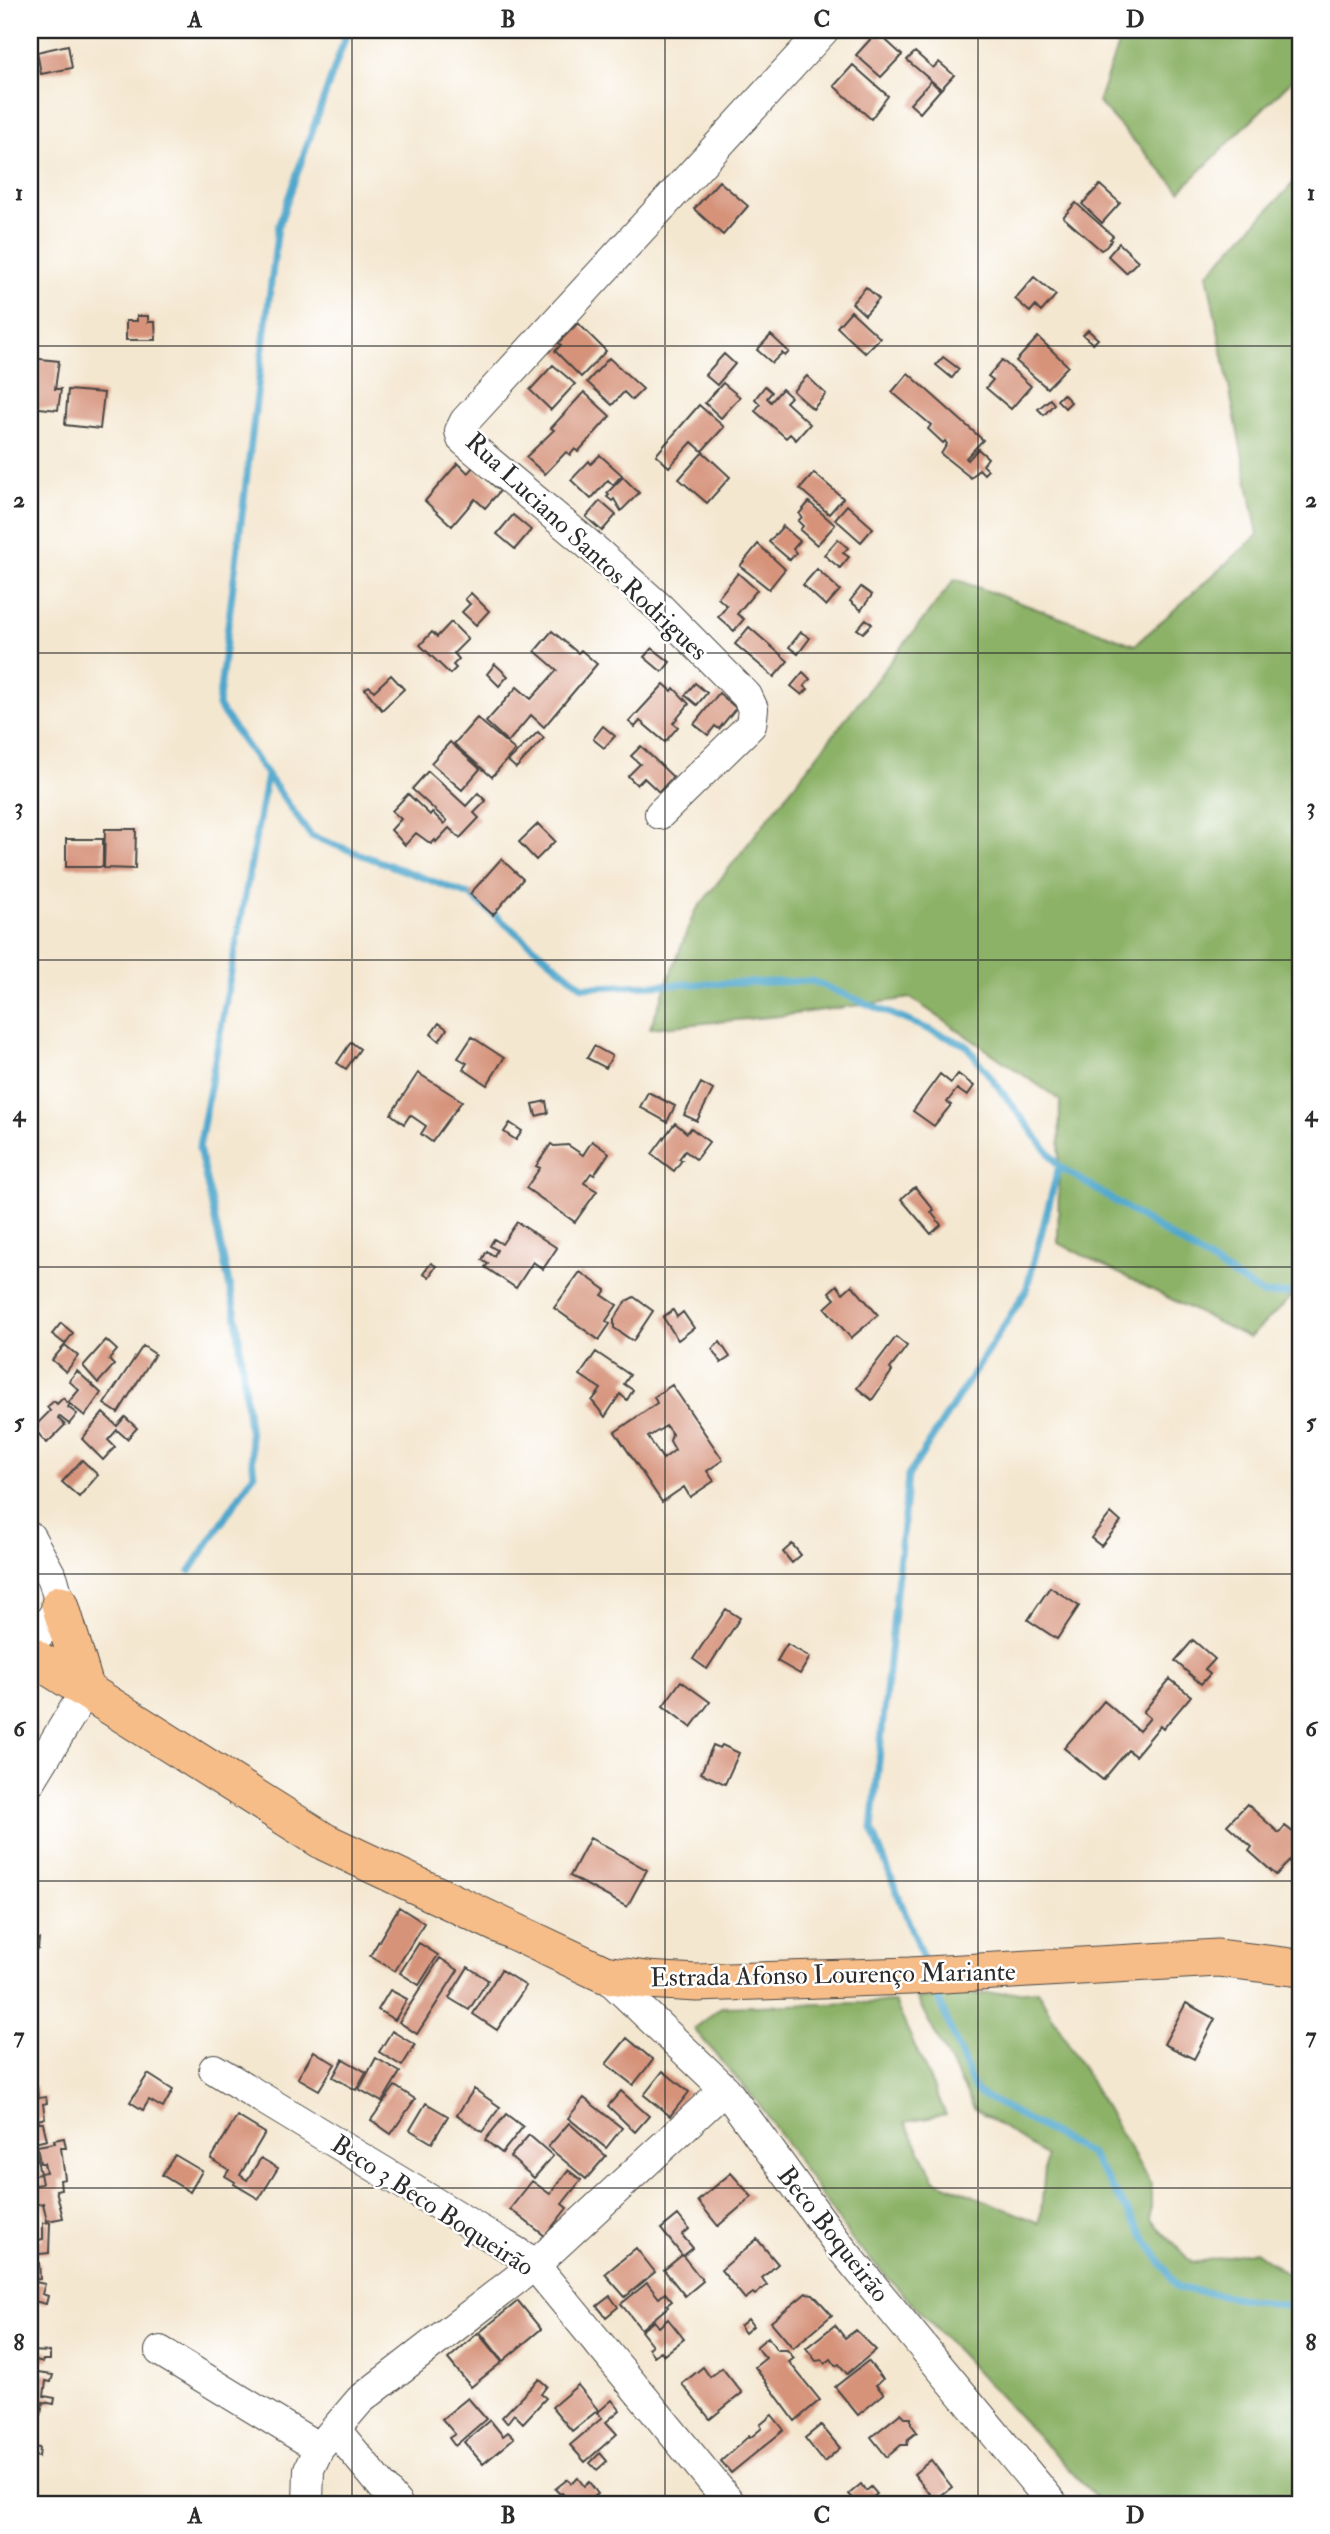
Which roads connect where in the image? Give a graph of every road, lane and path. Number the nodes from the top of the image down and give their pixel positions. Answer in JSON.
{"nodes":[{"id":1,"x":824,"y":30,"type":"edge"},
{"id":2,"x":660,"y":814,"type":"dead end"},
{"id":3,"x":30,"y":1537,"type":"edge"},
{"id":4,"x":60,"y":1604,"type":"junction"},
{"id":5,"x":30,"y":1643,"type":"edge"},
{"id":6,"x":30,"y":1655,"type":"edge"},
{"id":7,"x":86,"y":1690,"type":"junction"},
{"id":8,"x":30,"y":1782,"type":"edge"},
{"id":9,"x":1300,"y":1968,"type":"edge"},
{"id":10,"x":604,"y":1974,"type":"junction"},
{"id":11,"x":214,"y":2069,"type":"dead end"},
{"id":12,"x":725,"y":2089,"type":"junction"},
{"id":13,"x":536,"y":2264,"type":"junction"},
{"id":14,"x":160,"y":2351,"type":"dead end"},
{"id":15,"x":327,"y":2439,"type":"junction"},
{"id":16,"x":305,"y":2501,"type":"edge"},
{"id":17,"x":397,"y":2504,"type":"edge"},
{"id":18,"x":731,"y":2504,"type":"edge"},
{"id":19,"x":1053,"y":2504,"type":"edge"}],
"edges":[{"from":1,"to":2,"type":"street","name":"Rua Luciano Santos Rodrigues"},
{"from":3,"to":4,"type":"street"},
{"from":4,"to":5,"type":"street"},
{"from":4,"to":7,"type":"main road"},
{"from":6,"to":7,"type":"main road","name":"Estrada Afonso Lourenço Mariante"},
{"from":7,"to":8,"type":"street"},
{"from":7,"to":10,"type":"main road","name":"Estrada Afonso Lourenço Mariante"},
{"from":9,"to":10,"type":"main road","name":"Estrada Afonso Lourenço Mariante"},
{"from":10,"to":12,"type":"street","name":"Beco Boqueirão"},
{"from":11,"to":13,"type":"street","name":"Beco 3 Beco Boqueirão"},
{"from":12,"to":13,"type":"street"},
{"from":12,"to":19,"type":"street","name":"Beco Boqueirão"},
{"from":13,"to":15,"type":"street"},
{"from":13,"to":18,"type":"street","name":"Beco 3 Beco Boqueirão"},
{"from":14,"to":15,"type":"street"},
{"from":15,"to":16,"type":"street"},
{"from":15,"to":17,"type":"street"}]}
